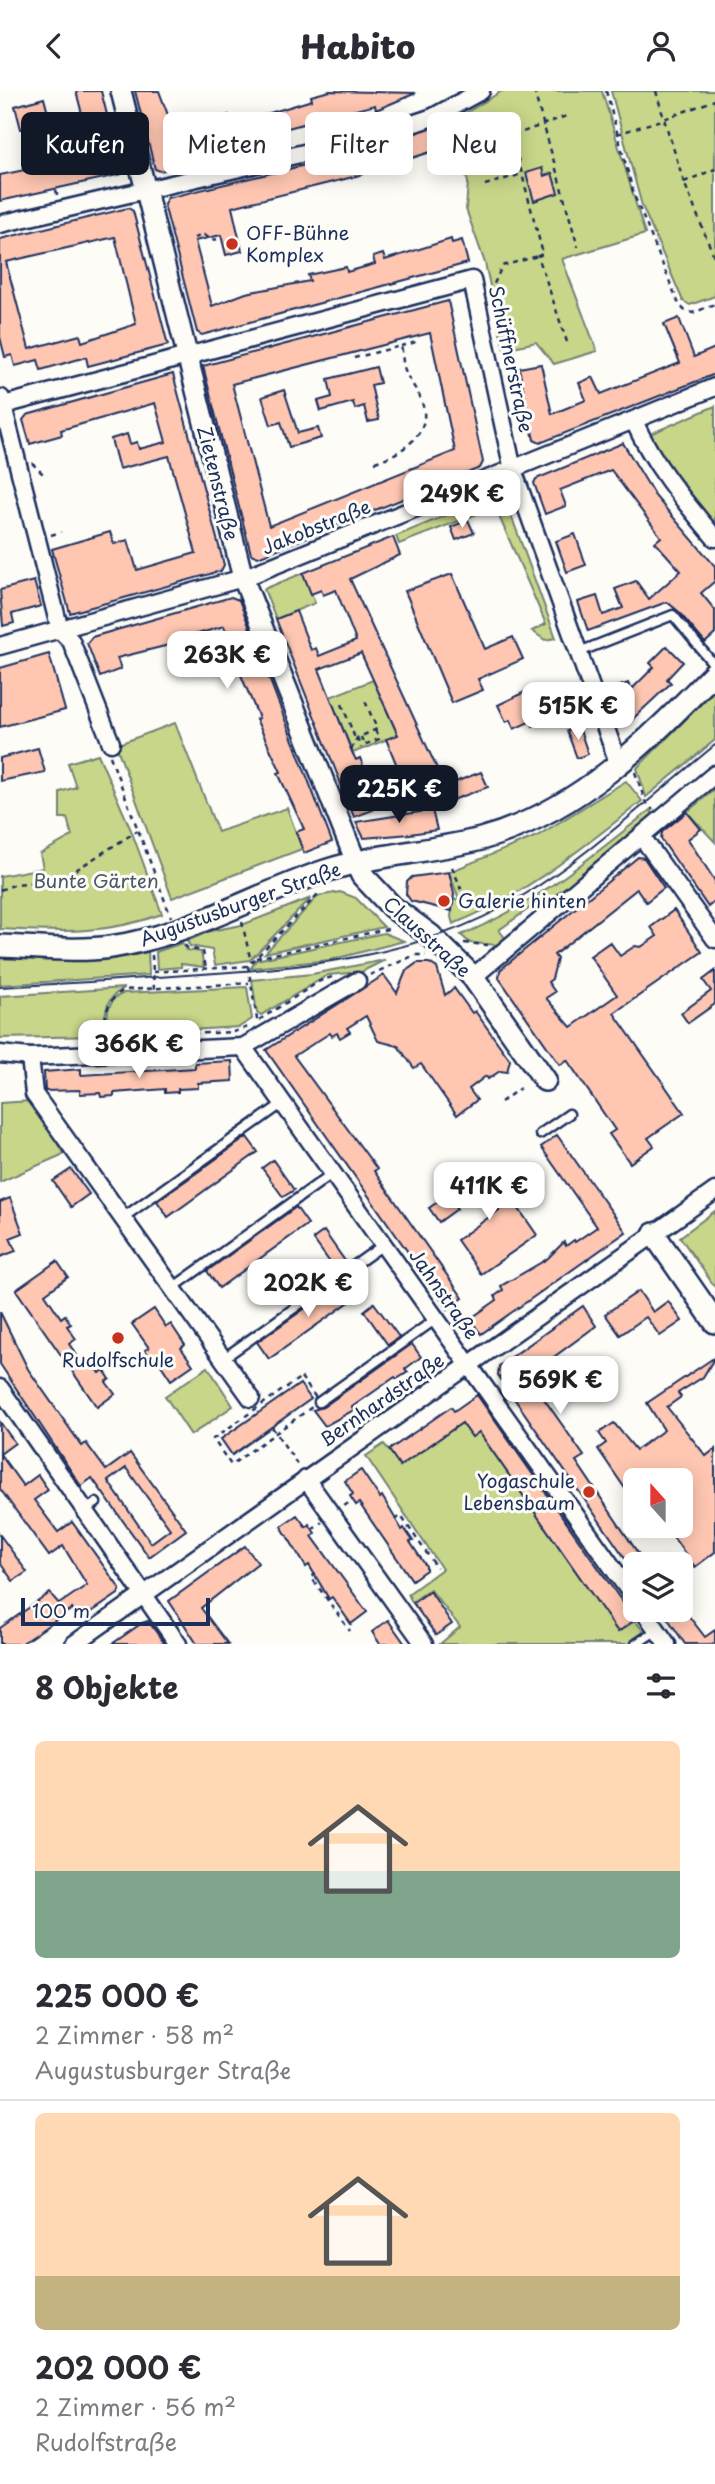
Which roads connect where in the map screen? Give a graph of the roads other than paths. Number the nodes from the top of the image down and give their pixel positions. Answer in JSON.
{"nodes":[{"id":1,"x":121,"y":91,"type":"edge"},
{"id":2,"x":481,"y":91,"type":"edge"},
{"id":3,"x":145,"y":190,"type":"junction"},
{"id":4,"x":0,"y":224,"type":"edge"},
{"id":5,"x":186,"y":355,"type":"junction"},
{"id":6,"x":715,"y":387,"type":"edge"},
{"id":7,"x":1,"y":402,"type":"edge"},
{"id":8,"x":634,"y":421,"type":"junction"},
{"id":9,"x":513,"y":470,"type":"junction"},
{"id":10,"x":715,"y":538,"type":"edge"},
{"id":11,"x":243,"y":579,"type":"junction"},
{"id":12,"x":60,"y":630,"type":"junction"},
{"id":13,"x":0,"y":646,"type":"edge"},
{"id":14,"x":579,"y":652,"type":"junction"},
{"id":15,"x":715,"y":666,"type":"edge"},
{"id":16,"x":715,"y":673,"type":"edge"},
{"id":17,"x":111,"y":743,"type":"road end"},
{"id":18,"x":625,"y":760,"type":"junction"},
{"id":19,"x":715,"y":774,"type":"edge"},
{"id":20,"x":642,"y":837,"type":"junction"},
{"id":21,"x":356,"y":862,"type":"junction"},
{"id":22,"x":715,"y":939,"type":"edge"},
{"id":23,"x":0,"y":946,"type":"edge"},
{"id":24,"x":479,"y":971,"type":"junction"},
{"id":25,"x":360,"y":985,"type":"road end"},
{"id":26,"x":243,"y":1047,"type":"junction"},
{"id":27,"x":0,"y":1054,"type":"edge"},
{"id":28,"x":30,"y":1057,"type":"junction"},
{"id":29,"x":545,"y":1080,"type":"dead end"},
{"id":30,"x":283,"y":1103,"type":"junction"},
{"id":31,"x":569,"y":1114,"type":"dead end"},
{"id":32,"x":540,"y":1134,"type":"dead end"},
{"id":33,"x":332,"y":1173,"type":"junction"},
{"id":34,"x":715,"y":1191,"type":"edge"},
{"id":35,"x":124,"y":1217,"type":"junction"},
{"id":36,"x":654,"y":1234,"type":"junction"},
{"id":37,"x":383,"y":1245,"type":"junction"},
{"id":38,"x":174,"y":1287,"type":"junction"},
{"id":39,"x":436,"y":1319,"type":"junction"},
{"id":40,"x":715,"y":1322,"type":"edge"},
{"id":41,"x":223,"y":1358,"type":"junction"},
{"id":42,"x":468,"y":1366,"type":"junction"},
{"id":43,"x":0,"y":1388,"type":"edge"},
{"id":44,"x":251,"y":1398,"type":"dead end"},
{"id":45,"x":319,"y":1402,"type":"road end"},
{"id":46,"x":306,"y":1479,"type":"junction"},
{"id":47,"x":623,"y":1582,"type":"edge"},
{"id":48,"x":143,"y":1595,"type":"junction"},
{"id":49,"x":652,"y":1622,"type":"edge"},
{"id":50,"x":657,"y":1629,"type":"junction"},
{"id":51,"x":74,"y":1644,"type":"edge"},
{"id":52,"x":178,"y":1644,"type":"edge"},
{"id":53,"x":425,"y":1644,"type":"edge"},
{"id":54,"x":636,"y":1644,"type":"edge"},
{"id":55,"x":667,"y":1644,"type":"edge"}],
"edges":[{"from":1,"to":3,"type":"street","name":"Zietenstraße"},
{"from":2,"to":3,"type":"street"},
{"from":3,"to":4,"type":"street"},
{"from":3,"to":5,"type":"street","name":"Zietenstraße"},
{"from":5,"to":7,"type":"street"},
{"from":5,"to":9,"type":"street","name":"Schüffnerstraße"},
{"from":5,"to":11,"type":"street","name":"Zietenstraße"},
{"from":6,"to":8,"type":"street","name":"Jakobstraße"},
{"from":7,"to":12,"type":"street"},
{"from":8,"to":9,"type":"street","name":"Jakobstraße"},
{"from":8,"to":10,"type":"street"},
{"from":9,"to":11,"type":"street","name":"Jakobstraße"},
{"from":9,"to":14,"type":"street","name":"Schüffnerstraße"},
{"from":11,"to":12,"type":"street","name":"Jakobstraße"},
{"from":11,"to":21,"type":"street","name":"Zietenstraße"},
{"from":12,"to":13,"type":"street","name":"Jakobstraße"},
{"from":12,"to":17,"type":"street"},
{"from":14,"to":15,"type":"lane"},
{"from":14,"to":18,"type":"street","name":"Schüffnerstraße"},
{"from":16,"to":18,"type":"main road","name":"Augustusburger Straße"},
{"from":18,"to":21,"type":"main road","name":"Augustusburger Straße"},
{"from":19,"to":20,"type":"street"},
{"from":20,"to":22,"type":"street"},
{"from":20,"to":24,"type":"street"},
{"from":21,"to":23,"type":"main road","name":"Augustusburger Straße"},
{"from":21,"to":24,"type":"main road","name":"Clausstraße"},
{"from":24,"to":29,"type":"main road","name":"Clausstraße"},
{"from":25,"to":26,"type":"street"},
{"from":26,"to":28,"type":"street"},
{"from":26,"to":30,"type":"street","name":"Jahnstraße"},
{"from":27,"to":28,"type":"street"},
{"from":28,"to":35,"type":"street"},
{"from":30,"to":33,"type":"street","name":"Jahnstraße"},
{"from":30,"to":35,"type":"lane"},
{"from":31,"to":32,"type":"lane"},
{"from":33,"to":37,"type":"street","name":"Jahnstraße"},
{"from":33,"to":38,"type":"lane"},
{"from":34,"to":36,"type":"street","name":"Bernhardstraße"},
{"from":35,"to":38,"type":"street"},
{"from":36,"to":40,"type":"main road"},
{"from":36,"to":42,"type":"street","name":"Bernhardstraße"},
{"from":37,"to":39,"type":"street","name":"Jahnstraße"},
{"from":37,"to":41,"type":"lane"},
{"from":38,"to":41,"type":"street"},
{"from":39,"to":42,"type":"street","name":"Jahnstraße"},
{"from":39,"to":45,"type":"lane"},
{"from":41,"to":44,"type":"street"},
{"from":42,"to":46,"type":"street","name":"Bernhardstraße"},
{"from":42,"to":47,"type":"street","name":"Jahnstraße"},
{"from":43,"to":48,"type":"street"},
{"from":46,"to":48,"type":"street","name":"Bernhardstraße"},
{"from":46,"to":53,"type":"street"},
{"from":48,"to":51,"type":"street","name":"Bernhardstraße"},
{"from":48,"to":52,"type":"street"},
{"from":49,"to":50,"type":"street"},
{"from":50,"to":54,"type":"lane"},
{"from":50,"to":55,"type":"street"}]}
